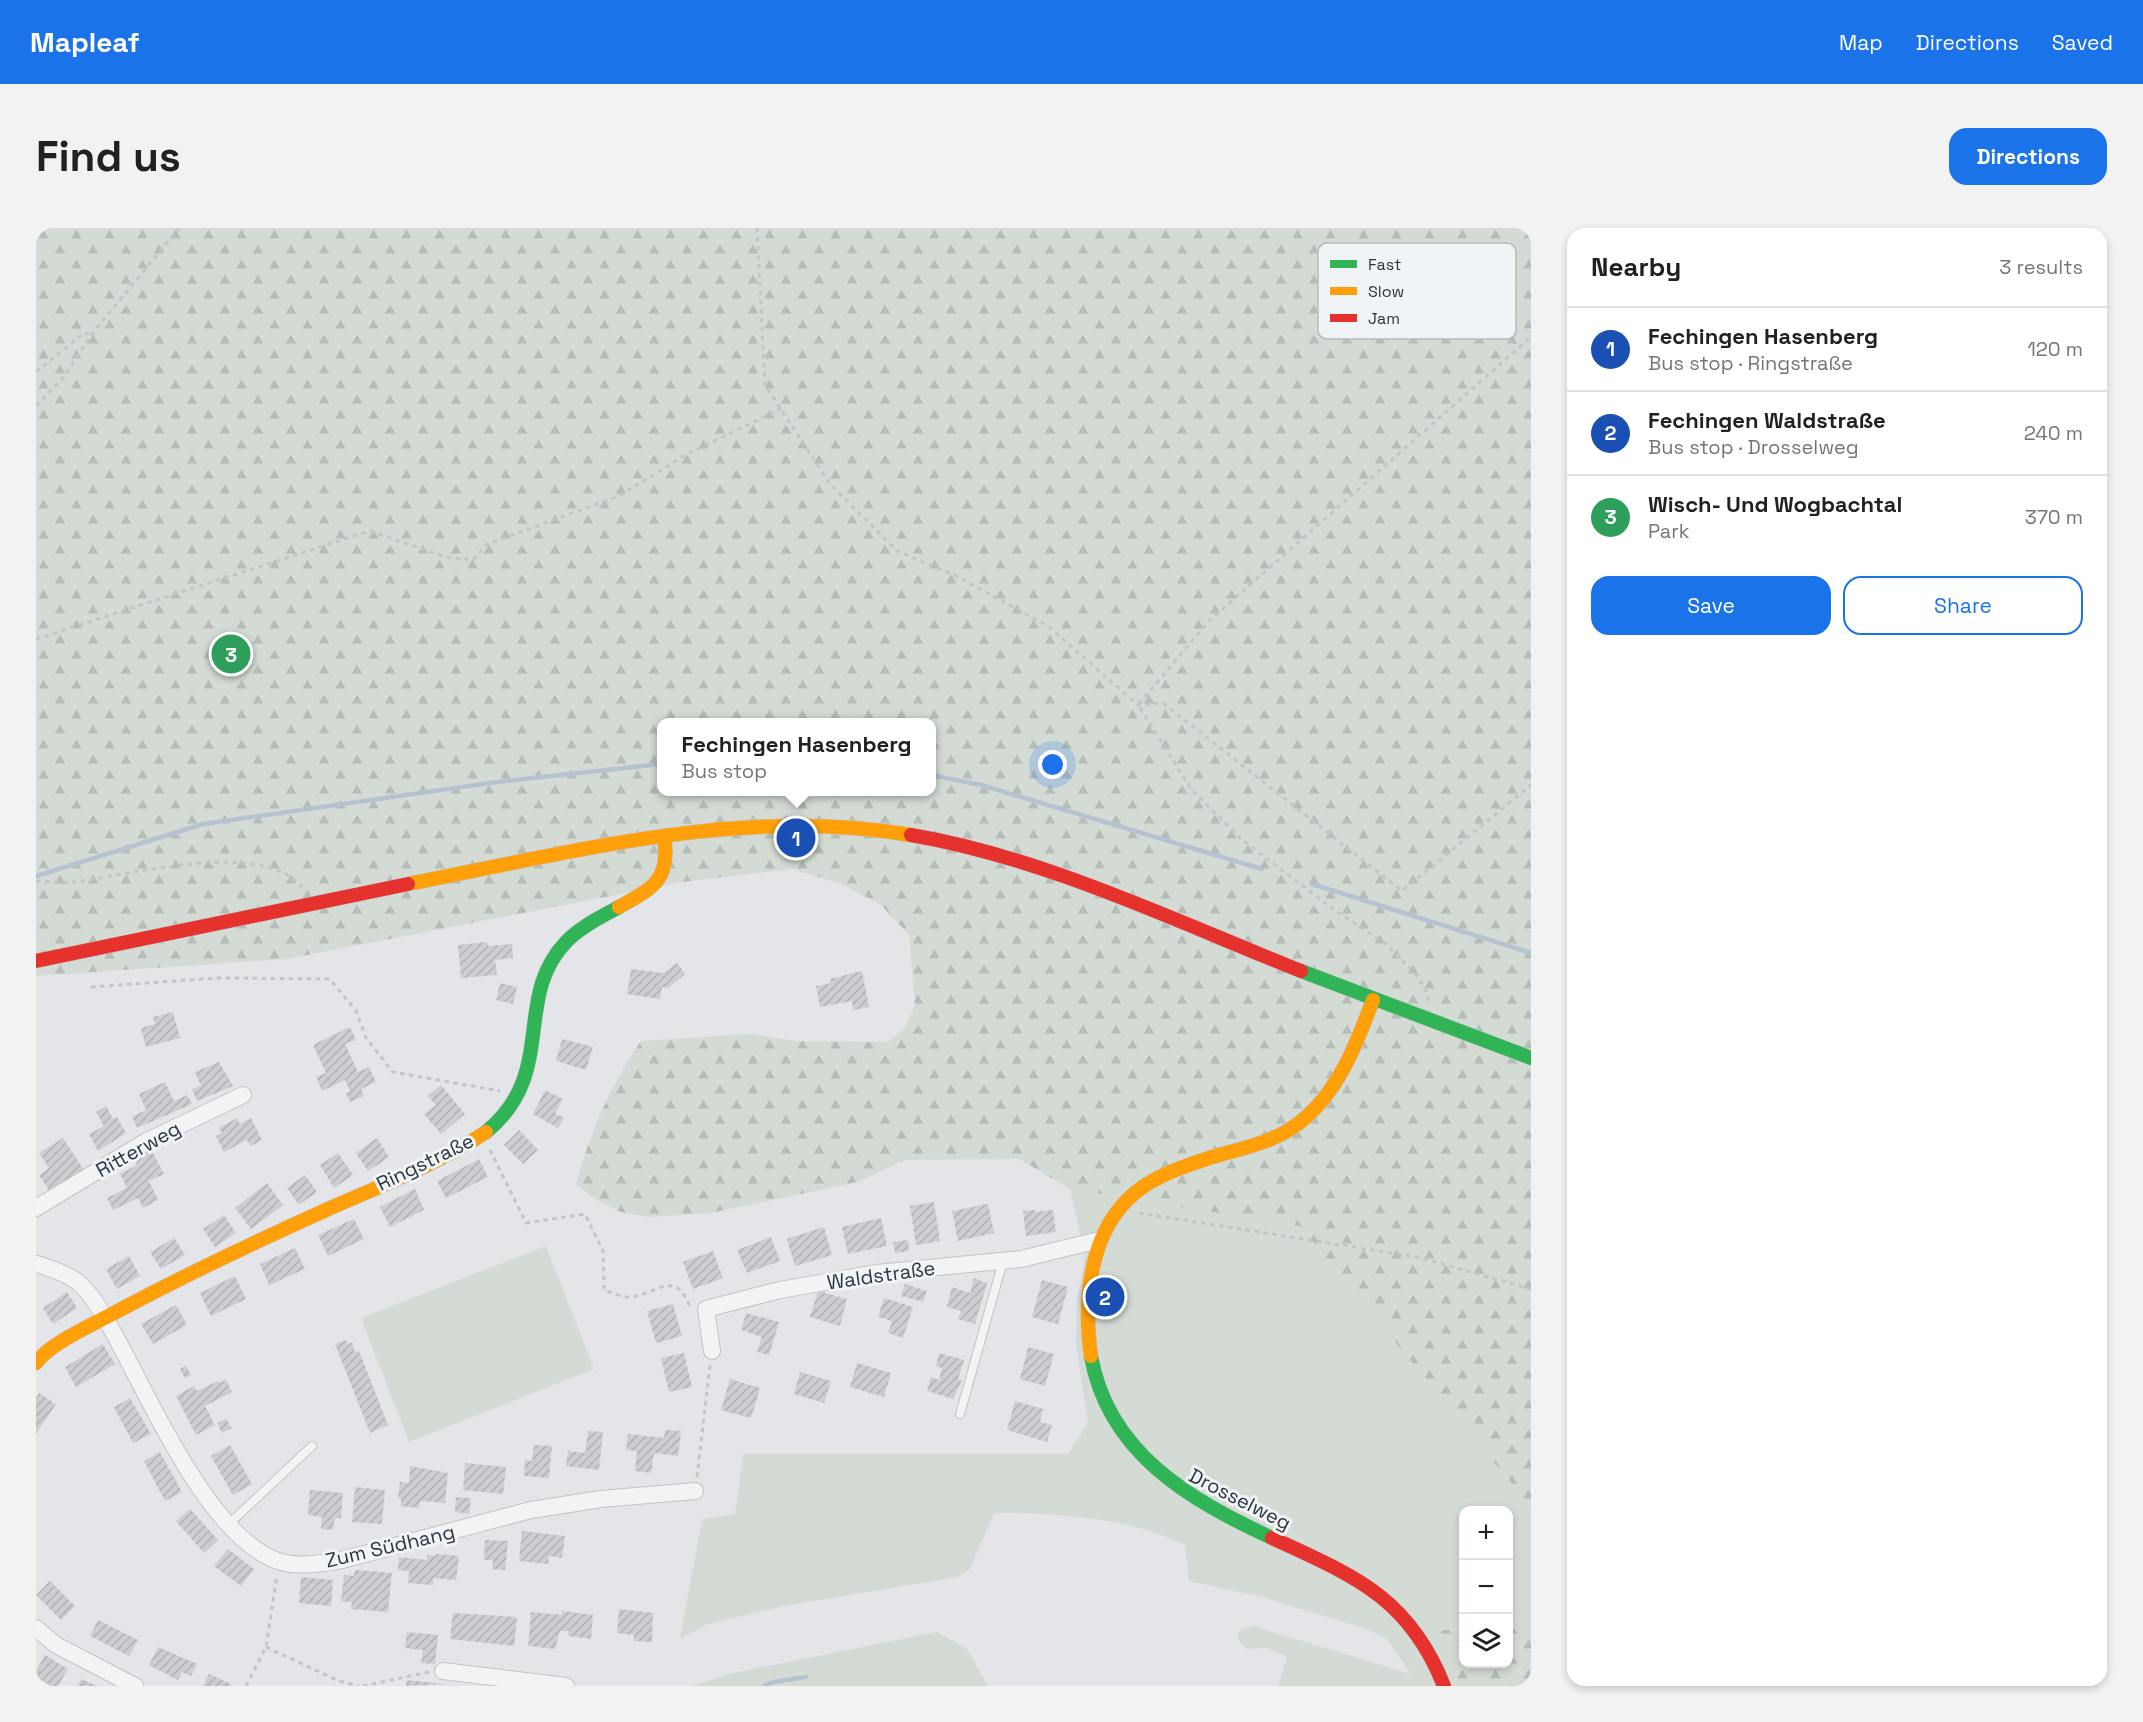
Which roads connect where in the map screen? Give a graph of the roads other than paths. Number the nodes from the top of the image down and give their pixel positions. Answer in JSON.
{"nodes":[{"id":1,"x":664,"y":836,"type":"junction"},
{"id":2,"x":36,"y":961,"type":"edge"},
{"id":3,"x":1373,"y":1000,"type":"junction"},
{"id":4,"x":1531,"y":1058,"type":"edge"},
{"id":5,"x":243,"y":1095,"type":"dead end"},
{"id":6,"x":36,"y":1208,"type":"edge"},
{"id":7,"x":1099,"y":1240,"type":"junction"},
{"id":8,"x":1003,"y":1261,"type":"junction"},
{"id":9,"x":36,"y":1264,"type":"edge"},
{"id":10,"x":104,"y":1316,"type":"junction"},
{"id":11,"x":712,"y":1351,"type":"road end"},
{"id":12,"x":36,"y":1363,"type":"edge"},
{"id":13,"x":960,"y":1414,"type":"dead end"},
{"id":14,"x":312,"y":1446,"type":"dead end"},
{"id":15,"x":695,"y":1491,"type":"road end"},
{"id":16,"x":229,"y":1524,"type":"junction"},
{"id":17,"x":36,"y":1628,"type":"edge"},
{"id":18,"x":443,"y":1671,"type":"road end"},
{"id":19,"x":135,"y":1686,"type":"edge"},
{"id":20,"x":566,"y":1686,"type":"edge"},
{"id":21,"x":1444,"y":1686,"type":"edge"}],
"edges":[{"from":1,"to":2,"type":"street"},
{"from":1,"to":3,"type":"street"},
{"from":1,"to":10,"type":"street","name":"Ringstraße"},
{"from":3,"to":4,"type":"street"},
{"from":3,"to":7,"type":"street"},
{"from":5,"to":6,"type":"street","name":"Ritterweg"},
{"from":7,"to":8,"type":"street","name":"Waldstraße"},
{"from":7,"to":21,"type":"street","name":"Drosselweg"},
{"from":8,"to":11,"type":"street","name":"Waldstraße"},
{"from":8,"to":13,"type":"lane"},
{"from":9,"to":10,"type":"street","name":"Zum Südhang"},
{"from":10,"to":12,"type":"street","name":"Ringstraße"},
{"from":10,"to":16,"type":"street","name":"Zum Südhang"},
{"from":14,"to":16,"type":"lane"},
{"from":15,"to":16,"type":"street","name":"Zum Südhang"},
{"from":17,"to":19,"type":"street"},
{"from":18,"to":20,"type":"street"}]}
